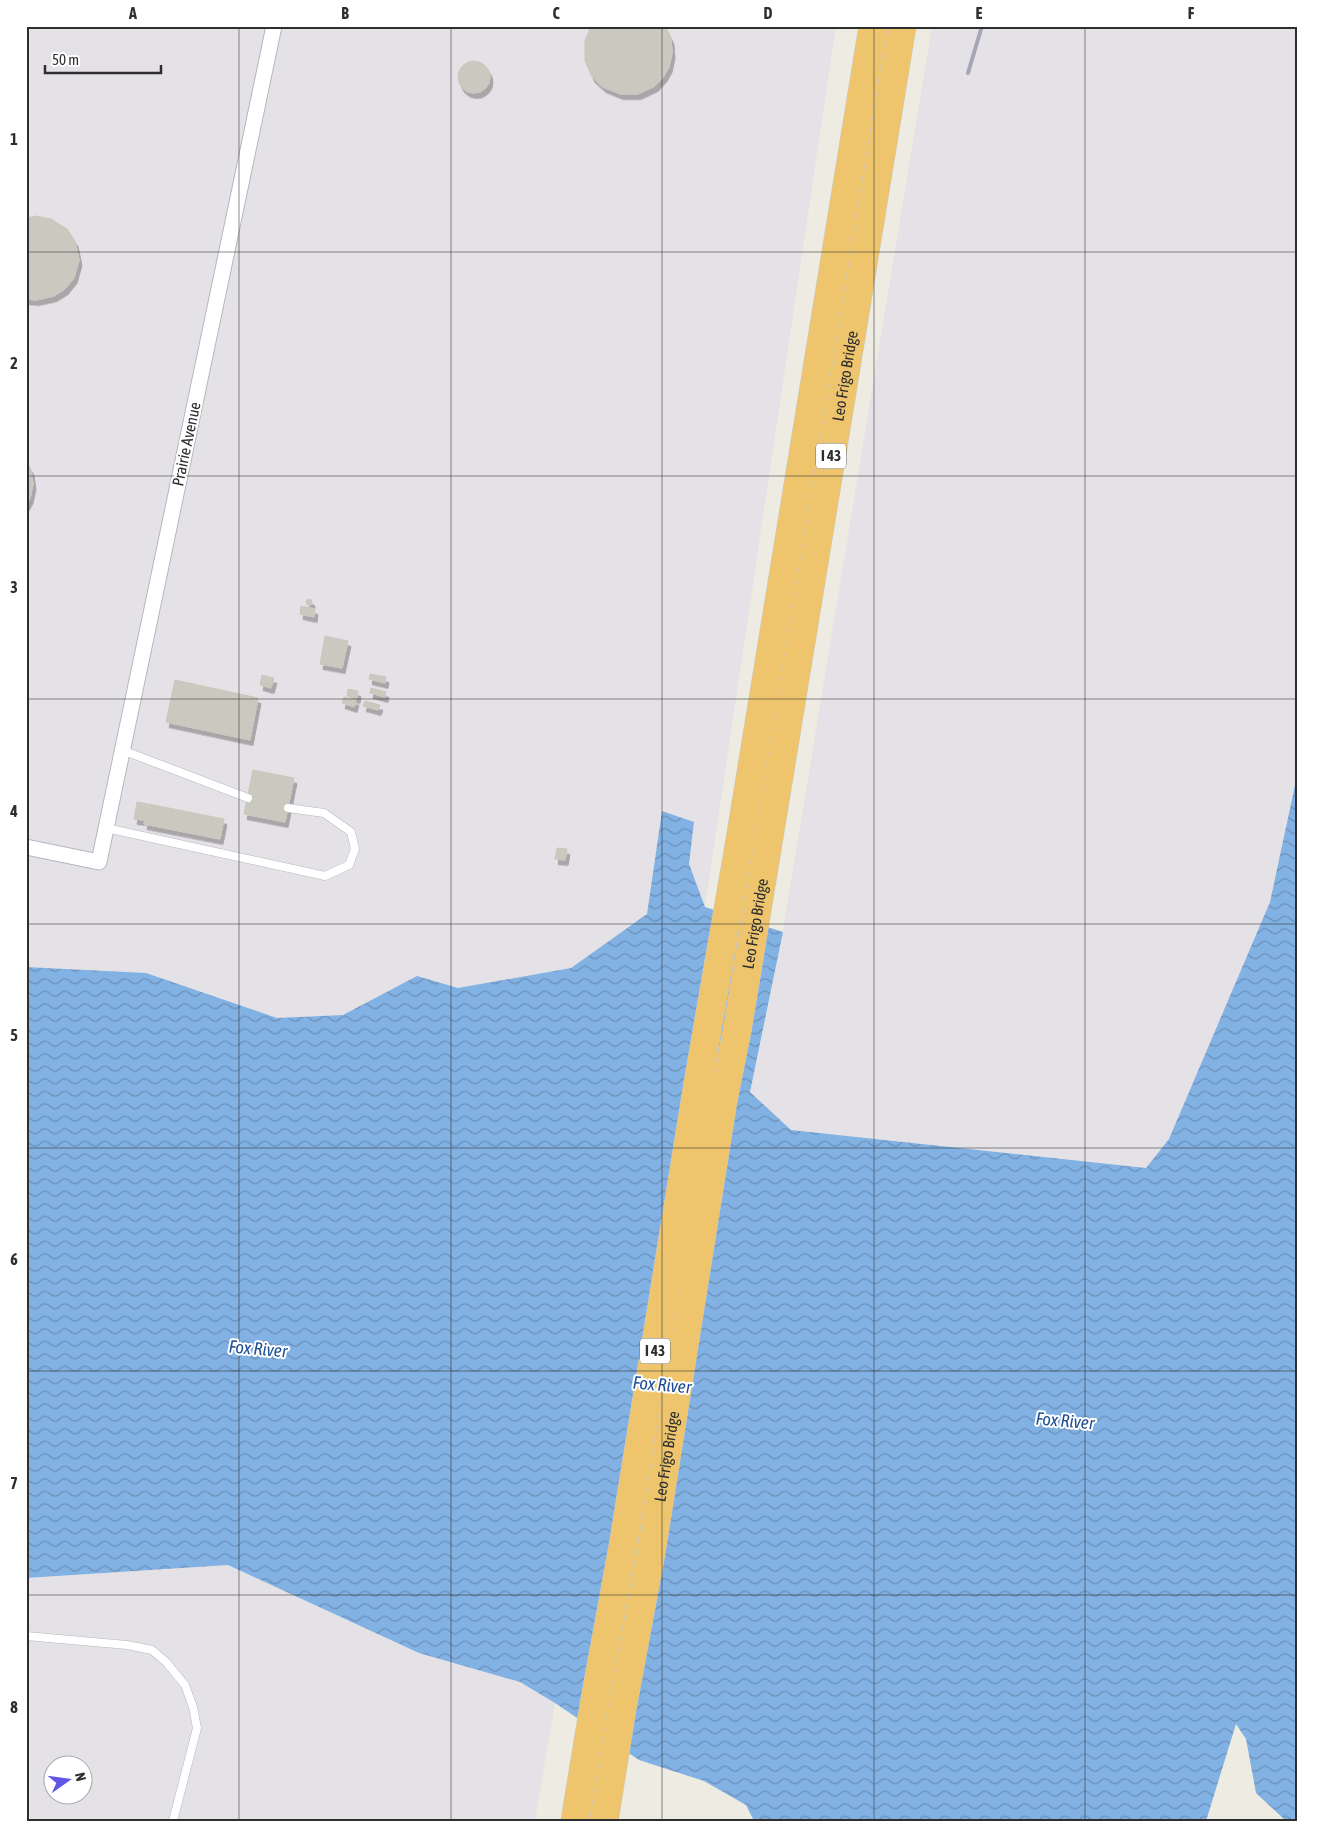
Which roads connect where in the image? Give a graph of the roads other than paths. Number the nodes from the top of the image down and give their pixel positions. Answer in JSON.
{"nodes":[{"id":1,"x":274,"y":26,"type":"edge"},
{"id":2,"x":873,"y":26,"type":"edge"},
{"id":3,"x":902,"y":26,"type":"edge"},
{"id":4,"x":122,"y":750,"type":"junction"},
{"id":5,"x":248,"y":798,"type":"dead end"},
{"id":6,"x":288,"y":808,"type":"dead end"},
{"id":7,"x":106,"y":828,"type":"junction"},
{"id":8,"x":26,"y":847,"type":"edge"},
{"id":9,"x":26,"y":1636,"type":"edge"},
{"id":10,"x":173,"y":1821,"type":"edge"},
{"id":11,"x":575,"y":1821,"type":"edge"},
{"id":12,"x":604,"y":1821,"type":"edge"}],
"edges":[{"from":1,"to":4,"type":"street","name":"Prairie Avenue"},
{"from":2,"to":11,"type":"highway","number":"I 43"},
{"from":3,"to":12,"type":"highway","name":"Leo Frigo Bridge","number":"I 43"},
{"from":4,"to":5,"type":"lane"},
{"from":4,"to":7,"type":"street","name":"Prairie Avenue"},
{"from":6,"to":7,"type":"lane"},
{"from":7,"to":8,"type":"street","name":"Prairie Avenue"},
{"from":9,"to":10,"type":"lane"}]}
